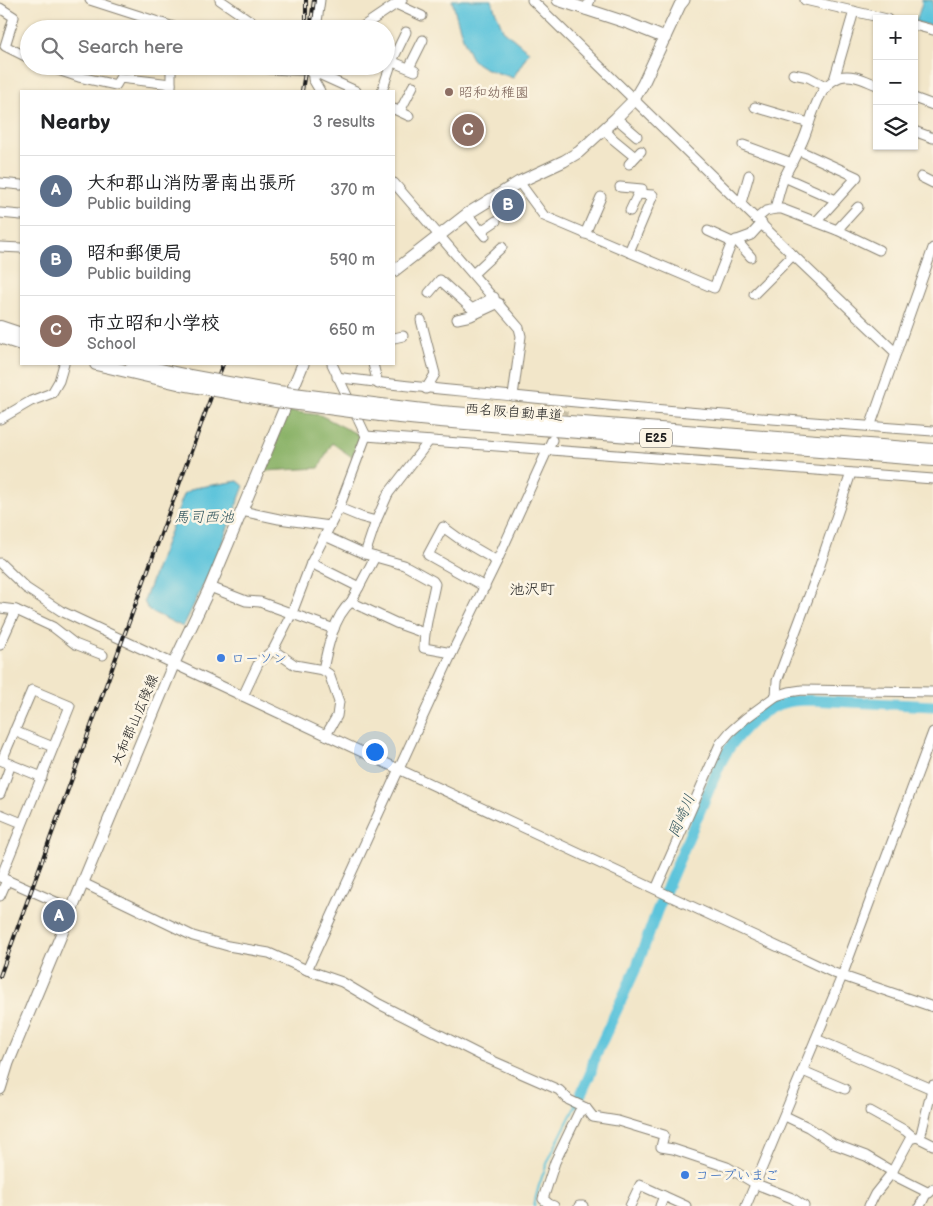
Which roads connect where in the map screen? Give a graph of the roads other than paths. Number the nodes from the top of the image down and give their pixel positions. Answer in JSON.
{"nodes":[{"id":1,"x":90,"y":0,"type":"edge"},
{"id":2,"x":220,"y":0,"type":"edge"},
{"id":3,"x":320,"y":0,"type":"edge"},
{"id":4,"x":532,"y":0,"type":"edge"},
{"id":5,"x":558,"y":0,"type":"edge"},
{"id":6,"x":684,"y":0,"type":"edge"},
{"id":7,"x":804,"y":0,"type":"edge"},
{"id":8,"x":399,"y":2,"type":"edge"},
{"id":9,"x":588,"y":5,"type":"edge"},
{"id":10,"x":0,"y":8,"type":"edge"},
{"id":11,"x":854,"y":11,"type":"junction"},
{"id":12,"x":422,"y":16,"type":"dead end"},
{"id":13,"x":873,"y":16,"type":"edge"},
{"id":14,"x":152,"y":20,"type":"edge"},
{"id":15,"x":249,"y":20,"type":"edge"},
{"id":16,"x":317,"y":20,"type":"edge"},
{"id":17,"x":372,"y":20,"type":"edge"},
{"id":18,"x":918,"y":27,"type":"edge"},
{"id":19,"x":933,"y":30,"type":"edge"},
{"id":20,"x":406,"y":32,"type":"dead end"},
{"id":21,"x":665,"y":38,"type":"junction"},
{"id":22,"x":423,"y":40,"type":"dead end"},
{"id":23,"x":395,"y":50,"type":"edge"},
{"id":24,"x":20,"y":54,"type":"edge"},
{"id":25,"x":395,"y":63,"type":"edge"},
{"id":26,"x":793,"y":74,"type":"dead end"},
{"id":27,"x":73,"y":75,"type":"edge"},
{"id":28,"x":171,"y":75,"type":"edge"},
{"id":29,"x":313,"y":75,"type":"edge"},
{"id":30,"x":325,"y":75,"type":"edge"},
{"id":31,"x":386,"y":75,"type":"edge"},
{"id":32,"x":830,"y":84,"type":"junction"},
{"id":33,"x":873,"y":84,"type":"edge"},
{"id":34,"x":413,"y":86,"type":"dead end"},
{"id":35,"x":171,"y":88,"type":"edge"},
{"id":36,"x":317,"y":89,"type":"edge"},
{"id":37,"x":354,"y":90,"type":"edge"},
{"id":38,"x":382,"y":90,"type":"edge"},
{"id":39,"x":634,"y":99,"type":"junction"},
{"id":40,"x":918,"y":99,"type":"edge"},
{"id":41,"x":933,"y":105,"type":"edge"},
{"id":42,"x":755,"y":107,"type":"dead end"},
{"id":43,"x":397,"y":110,"type":"edge"},
{"id":44,"x":409,"y":116,"type":"dead end"},
{"id":45,"x":616,"y":118,"type":"junction"},
{"id":46,"x":808,"y":123,"type":"junction"},
{"id":47,"x":604,"y":129,"type":"junction"},
{"id":48,"x":918,"y":132,"type":"edge"},
{"id":49,"x":637,"y":136,"type":"dead end"},
{"id":50,"x":933,"y":138,"type":"edge"},
{"id":51,"x":743,"y":145,"type":"dead end"},
{"id":52,"x":798,"y":150,"type":"junction"},
{"id":53,"x":635,"y":157,"type":"dead end"},
{"id":54,"x":792,"y":163,"type":"junction"},
{"id":55,"x":749,"y":175,"type":"dead end"},
{"id":56,"x":784,"y":177,"type":"junction"},
{"id":57,"x":921,"y":178,"type":"dead end"},
{"id":58,"x":519,"y":182,"type":"junction"},
{"id":59,"x":0,"y":183,"type":"edge"},
{"id":60,"x":933,"y":183,"type":"edge"},
{"id":61,"x":395,"y":184,"type":"edge"},
{"id":62,"x":20,"y":185,"type":"edge"},
{"id":63,"x":620,"y":187,"type":"dead end"},
{"id":64,"x":642,"y":194,"type":"junction"},
{"id":65,"x":601,"y":197,"type":"dead end"},
{"id":66,"x":836,"y":200,"type":"junction"},
{"id":67,"x":741,"y":203,"type":"junction"},
{"id":68,"x":858,"y":207,"type":"dead end"},
{"id":69,"x":775,"y":209,"type":"junction"},
{"id":70,"x":630,"y":211,"type":"dead end"},
{"id":71,"x":0,"y":213,"type":"edge"},
{"id":72,"x":467,"y":214,"type":"junction"},
{"id":73,"x":20,"y":215,"type":"edge"},
{"id":74,"x":496,"y":221,"type":"dead end"},
{"id":75,"x":759,"y":221,"type":"junction"},
{"id":76,"x":816,"y":222,"type":"junction"},
{"id":77,"x":837,"y":230,"type":"junction"},
{"id":78,"x":708,"y":231,"type":"dead end"},
{"id":79,"x":585,"y":234,"type":"junction"},
{"id":80,"x":440,"y":235,"type":"junction"},
{"id":81,"x":734,"y":241,"type":"junction"},
{"id":82,"x":0,"y":247,"type":"edge"},
{"id":83,"x":502,"y":247,"type":"dead end"},
{"id":84,"x":20,"y":248,"type":"edge"},
{"id":85,"x":933,"y":248,"type":"edge"},
{"id":86,"x":879,"y":250,"type":"dead end"},
{"id":87,"x":629,"y":252,"type":"junction"},
{"id":88,"x":793,"y":255,"type":"junction"},
{"id":89,"x":751,"y":257,"type":"dead end"},
{"id":90,"x":395,"y":271,"type":"edge"},
{"id":91,"x":474,"y":274,"type":"junction"},
{"id":92,"x":429,"y":293,"type":"dead end"},
{"id":93,"x":754,"y":294,"type":"dead end"},
{"id":94,"x":496,"y":300,"type":"junction"},
{"id":95,"x":457,"y":319,"type":"dead end"},
{"id":96,"x":421,"y":320,"type":"dead end"},
{"id":97,"x":0,"y":327,"type":"edge"},
{"id":98,"x":20,"y":334,"type":"edge"},
{"id":99,"x":403,"y":336,"type":"dead end"},
{"id":100,"x":0,"y":337,"type":"edge"},
{"id":101,"x":395,"y":338,"type":"edge"},
{"id":102,"x":20,"y":344,"type":"edge"},
{"id":103,"x":896,"y":353,"type":"junction"},
{"id":104,"x":64,"y":365,"type":"edge"},
{"id":105,"x":102,"y":365,"type":"edge"},
{"id":106,"x":136,"y":365,"type":"edge"},
{"id":107,"x":303,"y":365,"type":"edge"},
{"id":108,"x":332,"y":365,"type":"edge"},
{"id":109,"x":373,"y":365,"type":"edge"},
{"id":110,"x":337,"y":377,"type":"junction"},
{"id":111,"x":183,"y":379,"type":"junction"},
{"id":112,"x":378,"y":384,"type":"junction"},
{"id":113,"x":426,"y":389,"type":"junction"},
{"id":114,"x":513,"y":396,"type":"junction"},
{"id":115,"x":381,"y":410,"type":"junction"},
{"id":116,"x":0,"y":419,"type":"edge"},
{"id":117,"x":870,"y":427,"type":"junction"},
{"id":118,"x":933,"y":431,"type":"edge"},
{"id":119,"x":366,"y":436,"type":"junction"},
{"id":120,"x":552,"y":440,"type":"dead end"},
{"id":121,"x":429,"y":442,"type":"junction"},
{"id":122,"x":549,"y":450,"type":"junction"},
{"id":123,"x":933,"y":450,"type":"edge"},
{"id":124,"x":933,"y":461,"type":"edge"},
{"id":125,"x":851,"y":473,"type":"junction"},
{"id":126,"x":933,"y":480,"type":"edge"},
{"id":127,"x":339,"y":508,"type":"junction"},
{"id":128,"x":242,"y":511,"type":"junction"},
{"id":129,"x":376,"y":520,"type":"junction"},
{"id":130,"x":330,"y":526,"type":"junction"},
{"id":131,"x":325,"y":536,"type":"junction"},
{"id":132,"x":365,"y":554,"type":"junction"},
{"id":133,"x":375,"y":557,"type":"junction"},
{"id":134,"x":497,"y":561,"type":"junction"},
{"id":135,"x":0,"y":563,"type":"edge"},
{"id":136,"x":312,"y":563,"type":"junction"},
{"id":137,"x":210,"y":587,"type":"junction"},
{"id":138,"x":359,"y":587,"type":"junction"},
{"id":139,"x":484,"y":587,"type":"junction"},
{"id":140,"x":351,"y":602,"type":"junction"},
{"id":141,"x":0,"y":608,"type":"edge"},
{"id":142,"x":16,"y":610,"type":"junction"},
{"id":143,"x":292,"y":613,"type":"junction"},
{"id":144,"x":334,"y":629,"type":"junction"},
{"id":145,"x":424,"y":633,"type":"junction"},
{"id":146,"x":0,"y":646,"type":"edge"},
{"id":147,"x":273,"y":650,"type":"junction"},
{"id":148,"x":452,"y":654,"type":"junction"},
{"id":149,"x":103,"y":656,"type":"dead end"},
{"id":150,"x":174,"y":663,"type":"junction"},
{"id":151,"x":323,"y":670,"type":"junction"},
{"id":152,"x":933,"y":692,"type":"edge"},
{"id":153,"x":243,"y":696,"type":"junction"},
{"id":154,"x":776,"y":696,"type":"junction"},
{"id":155,"x":14,"y":731,"type":"junction"},
{"id":156,"x":933,"y":732,"type":"edge"},
{"id":157,"x":326,"y":735,"type":"junction"},
{"id":158,"x":53,"y":747,"type":"junction"},
{"id":159,"x":1,"y":760,"type":"edge"},
{"id":160,"x":12,"y":764,"type":"junction"},
{"id":161,"x":400,"y":768,"type":"junction"},
{"id":162,"x":42,"y":777,"type":"junction"},
{"id":163,"x":0,"y":794,"type":"edge"},
{"id":164,"x":0,"y":814,"type":"edge"},
{"id":165,"x":22,"y":823,"type":"junction"},
{"id":166,"x":3,"y":878,"type":"edge"},
{"id":167,"x":83,"y":884,"type":"junction"},
{"id":168,"x":657,"y":890,"type":"junction"},
{"id":169,"x":0,"y":896,"type":"edge"},
{"id":170,"x":72,"y":909,"type":"junction"},
{"id":171,"x":307,"y":970,"type":"junction"},
{"id":172,"x":842,"y":976,"type":"junction"},
{"id":173,"x":933,"y":1007,"type":"edge"},
{"id":174,"x":816,"y":1039,"type":"junction"},
{"id":175,"x":4,"y":1064,"type":"edge"},
{"id":176,"x":803,"y":1071,"type":"junction"},
{"id":177,"x":932,"y":1087,"type":"edge"},
{"id":178,"x":0,"y":1089,"type":"edge"},
{"id":179,"x":845,"y":1089,"type":"dead end"},
{"id":180,"x":585,"y":1107,"type":"junction"},
{"id":181,"x":870,"y":1111,"type":"dead end"},
{"id":182,"x":785,"y":1116,"type":"junction"},
{"id":183,"x":916,"y":1138,"type":"junction"},
{"id":184,"x":933,"y":1145,"type":"edge"},
{"id":185,"x":892,"y":1173,"type":"junction"},
{"id":186,"x":756,"y":1184,"type":"junction"},
{"id":187,"x":930,"y":1191,"type":"edge"},
{"id":188,"x":664,"y":1196,"type":"junction"},
{"id":189,"x":554,"y":1206,"type":"edge"},
{"id":190,"x":578,"y":1206,"type":"edge"},
{"id":191,"x":583,"y":1206,"type":"edge"},
{"id":192,"x":630,"y":1206,"type":"edge"},
{"id":193,"x":660,"y":1206,"type":"edge"},
{"id":194,"x":686,"y":1206,"type":"edge"},
{"id":195,"x":746,"y":1206,"type":"edge"},
{"id":196,"x":804,"y":1206,"type":"edge"},
{"id":197,"x":869,"y":1206,"type":"edge"},
{"id":198,"x":920,"y":1206,"type":"edge"}],
"edges":[{"from":1,"to":14,"type":"street"},
{"from":2,"to":15,"type":"street"},
{"from":3,"to":16,"type":"street"},
{"from":4,"to":39,"type":"street"},
{"from":5,"to":9,"type":"main road"},
{"from":6,"to":21,"type":"main road"},
{"from":7,"to":11,"type":"street"},
{"from":8,"to":12,"type":"street"},
{"from":8,"to":17,"type":"street"},
{"from":9,"to":21,"type":"main road"},
{"from":10,"to":24,"type":"street"},
{"from":11,"to":13,"type":"street"},
{"from":11,"to":32,"type":"street"},
{"from":18,"to":19,"type":"street"},
{"from":20,"to":23,"type":"street"},
{"from":21,"to":39,"type":"main road"},
{"from":22,"to":25,"type":"street"},
{"from":26,"to":32,"type":"street"},
{"from":27,"to":35,"type":"street"},
{"from":28,"to":35,"type":"street"},
{"from":29,"to":36,"type":"street"},
{"from":30,"to":37,"type":"street"},
{"from":31,"to":38,"type":"street"},
{"from":32,"to":33,"type":"street"},
{"from":32,"to":46,"type":"street"},
{"from":34,"to":43,"type":"street"},
{"from":39,"to":45,"type":"main road"},
{"from":39,"to":67,"type":"street"},
{"from":40,"to":41,"type":"street"},
{"from":42,"to":46,"type":"street"},
{"from":43,"to":44,"type":"street"},
{"from":45,"to":47,"type":"main road"},
{"from":45,"to":49,"type":"street"},
{"from":46,"to":52,"type":"street"},
{"from":47,"to":53,"type":"street"},
{"from":47,"to":58,"type":"main road"},
{"from":48,"to":50,"type":"street"},
{"from":51,"to":54,"type":"street"},
{"from":52,"to":54,"type":"street"},
{"from":52,"to":66,"type":"street"},
{"from":54,"to":56,"type":"street"},
{"from":55,"to":67,"type":"street"},
{"from":56,"to":66,"type":"street"},
{"from":56,"to":69,"type":"street"},
{"from":57,"to":60,"type":"street"},
{"from":58,"to":72,"type":"main road"},
{"from":58,"to":79,"type":"street"},
{"from":59,"to":62,"type":"street"},
{"from":61,"to":80,"type":"street"},
{"from":63,"to":64,"type":"street"},
{"from":64,"to":70,"type":"street"},
{"from":64,"to":87,"type":"street"},
{"from":65,"to":79,"type":"street"},
{"from":66,"to":76,"type":"street"},
{"from":67,"to":75,"type":"street"},
{"from":68,"to":77,"type":"street"},
{"from":69,"to":75,"type":"street"},
{"from":69,"to":76,"type":"street"},
{"from":71,"to":73,"type":"street"},
{"from":72,"to":74,"type":"street"},
{"from":72,"to":80,"type":"main road"},
{"from":75,"to":81,"type":"street"},
{"from":75,"to":88,"type":"street"},
{"from":76,"to":77,"type":"street"},
{"from":77,"to":86,"type":"street"},
{"from":78,"to":81,"type":"street"},
{"from":79,"to":87,"type":"street"},
{"from":80,"to":90,"type":"main road"},
{"from":80,"to":91,"type":"street"},
{"from":81,"to":87,"type":"street"},
{"from":81,"to":89,"type":"street"},
{"from":82,"to":84,"type":"street"},
{"from":83,"to":91,"type":"street"},
{"from":85,"to":103,"type":"street"},
{"from":88,"to":93,"type":"street"},
{"from":88,"to":103,"type":"street"},
{"from":91,"to":94,"type":"street"},
{"from":92,"to":94,"type":"street"},
{"from":94,"to":95,"type":"street"},
{"from":94,"to":114,"type":"street"},
{"from":96,"to":113,"type":"street"},
{"from":97,"to":98,"type":"highway"},
{"from":99,"to":101,"type":"street"},
{"from":100,"to":102,"type":"highway"},
{"from":103,"to":117,"type":"street"},
{"from":104,"to":116,"type":"street"},
{"from":105,"to":111,"type":"highway","name":"西名阪自動車道","number":"E25"},
{"from":106,"to":111,"type":"highway","name":"西名阪自動車道","number":"E25"},
{"from":107,"to":128,"type":"main road","name":"大和郡山広陵線"},
{"from":108,"to":110,"type":"street"},
{"from":109,"to":112,"type":"street"},
{"from":110,"to":112,"type":"street"},
{"from":110,"to":119,"type":"street"},
{"from":111,"to":115,"type":"highway","name":"西名阪自動車道","number":"E25","bridge":true},
{"from":112,"to":113,"type":"street"},
{"from":113,"to":114,"type":"street"},
{"from":114,"to":117,"type":"street"},
{"from":115,"to":123,"type":"highway","name":"西名阪自動車道","number":"E25"},
{"from":115,"to":124,"type":"highway","name":"西名阪自動車道","number":"E25"},
{"from":117,"to":118,"type":"street"},
{"from":119,"to":121,"type":"street"},
{"from":119,"to":127,"type":"street"},
{"from":120,"to":122,"type":"street"},
{"from":121,"to":122,"type":"street"},
{"from":121,"to":129,"type":"street"},
{"from":122,"to":125,"type":"street"},
{"from":122,"to":134,"type":"street"},
{"from":125,"to":126,"type":"street"},
{"from":125,"to":154,"type":"street"},
{"from":127,"to":129,"type":"street"},
{"from":127,"to":130,"type":"street"},
{"from":128,"to":130,"type":"street"},
{"from":128,"to":137,"type":"main road","name":"大和郡山広陵線"},
{"from":129,"to":132,"type":"street"},
{"from":130,"to":131,"type":"street"},
{"from":131,"to":132,"type":"street"},
{"from":131,"to":136,"type":"street"},
{"from":132,"to":133,"type":"street"},
{"from":133,"to":138,"type":"street"},
{"from":133,"to":145,"type":"street"},
{"from":134,"to":139,"type":"street"},
{"from":134,"to":139,"type":"street"},
{"from":135,"to":150,"type":"street"},
{"from":136,"to":138,"type":"street"},
{"from":136,"to":143,"type":"street"},
{"from":137,"to":143,"type":"street"},
{"from":137,"to":150,"type":"main road","name":"大和郡山広陵線"},
{"from":138,"to":140,"type":"street"},
{"from":139,"to":148,"type":"street"},
{"from":140,"to":144,"type":"street"},
{"from":140,"to":145,"type":"street"},
{"from":141,"to":142,"type":"street"},
{"from":142,"to":146,"type":"street"},
{"from":142,"to":149,"type":"street"},
{"from":143,"to":144,"type":"street"},
{"from":143,"to":147,"type":"street"},
{"from":144,"to":151,"type":"street"},
{"from":145,"to":148,"type":"street"},
{"from":147,"to":151,"type":"street"},
{"from":147,"to":153,"type":"street"},
{"from":148,"to":161,"type":"street"},
{"from":150,"to":153,"type":"street"},
{"from":150,"to":167,"type":"main road","name":"大和郡山広陵線"},
{"from":151,"to":157,"type":"street"},
{"from":152,"to":154,"type":"street"},
{"from":153,"to":157,"type":"street"},
{"from":154,"to":168,"type":"street"},
{"from":155,"to":158,"type":"street"},
{"from":155,"to":158,"type":"street"},
{"from":155,"to":159,"type":"street"},
{"from":156,"to":172,"type":"street"},
{"from":157,"to":161,"type":"street"},
{"from":158,"to":162,"type":"street"},
{"from":159,"to":160,"type":"street"},
{"from":160,"to":162,"type":"street"},
{"from":160,"to":163,"type":"street"},
{"from":161,"to":168,"type":"street"},
{"from":161,"to":171,"type":"street"},
{"from":162,"to":165,"type":"street"},
{"from":164,"to":165,"type":"street"},
{"from":165,"to":166,"type":"street"},
{"from":166,"to":169,"type":"street"},
{"from":166,"to":170,"type":"street"},
{"from":167,"to":170,"type":"main road","name":"大和郡山広陵線"},
{"from":167,"to":171,"type":"street"},
{"from":168,"to":172,"type":"street"},
{"from":170,"to":175,"type":"main road","name":"大和郡山広陵線"},
{"from":171,"to":180,"type":"street"},
{"from":172,"to":173,"type":"street"},
{"from":172,"to":174,"type":"street"},
{"from":174,"to":176,"type":"street"},
{"from":174,"to":177,"type":"street"},
{"from":175,"to":178,"type":"main road","name":"大和郡山広陵線"},
{"from":176,"to":179,"type":"street"},
{"from":176,"to":182,"type":"street"},
{"from":177,"to":183,"type":"street"},
{"from":180,"to":186,"type":"street"},
{"from":180,"to":189,"type":"street"},
{"from":181,"to":183,"type":"street"},
{"from":182,"to":185,"type":"street"},
{"from":182,"to":186,"type":"street"},
{"from":183,"to":184,"type":"street"},
{"from":183,"to":185,"type":"street"},
{"from":185,"to":187,"type":"street"},
{"from":185,"to":197,"type":"street"},
{"from":186,"to":195,"type":"street"},
{"from":186,"to":196,"type":"street"},
{"from":187,"to":198,"type":"street"},
{"from":188,"to":192,"type":"street"},
{"from":188,"to":193,"type":"street"},
{"from":188,"to":194,"type":"street"},
{"from":190,"to":191,"type":"street"}]}
